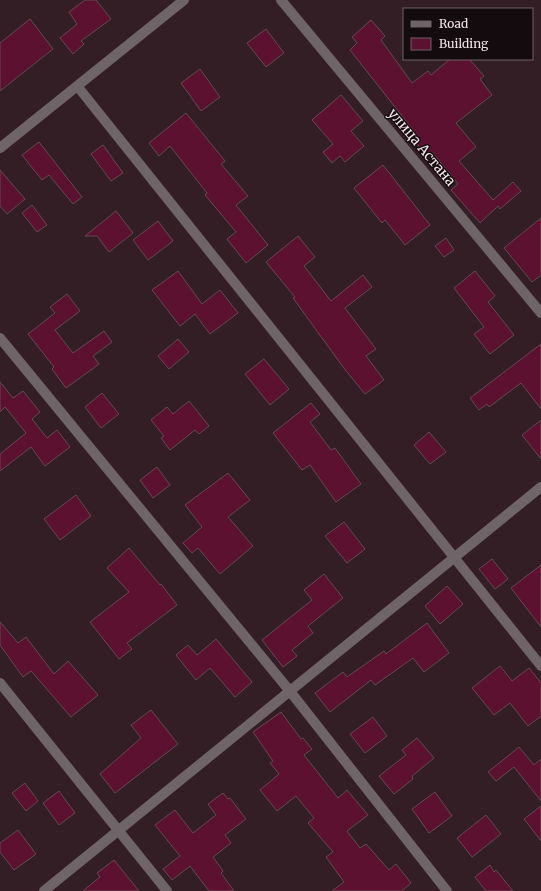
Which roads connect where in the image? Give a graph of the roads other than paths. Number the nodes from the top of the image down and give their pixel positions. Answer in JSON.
{"nodes":[{"id":1,"x":184,"y":0,"type":"edge"},
{"id":2,"x":281,"y":0,"type":"edge"},
{"id":3,"x":78,"y":87,"type":"junction"},
{"id":4,"x":0,"y":148,"type":"edge"},
{"id":5,"x":541,"y":313,"type":"edge"},
{"id":6,"x":0,"y":338,"type":"edge"},
{"id":7,"x":541,"y":487,"type":"edge"},
{"id":8,"x":455,"y":558,"type":"junction"},
{"id":9,"x":541,"y":666,"type":"edge"},
{"id":10,"x":0,"y":683,"type":"edge"},
{"id":11,"x":289,"y":690,"type":"junction"},
{"id":12,"x":119,"y":830,"type":"junction"},
{"id":13,"x":44,"y":891,"type":"edge"},
{"id":14,"x":167,"y":891,"type":"edge"},
{"id":15,"x":447,"y":891,"type":"edge"}],
"edges":[{"from":1,"to":3,"type":"street"},
{"from":2,"to":5,"type":"street","name":"улица Астана"},
{"from":3,"to":4,"type":"street"},
{"from":3,"to":8,"type":"street"},
{"from":6,"to":11,"type":"street"},
{"from":7,"to":8,"type":"street"},
{"from":8,"to":9,"type":"street"},
{"from":8,"to":11,"type":"street"},
{"from":10,"to":12,"type":"street"},
{"from":11,"to":12,"type":"street"},
{"from":11,"to":15,"type":"street"},
{"from":12,"to":13,"type":"street"},
{"from":12,"to":14,"type":"street"}]}
